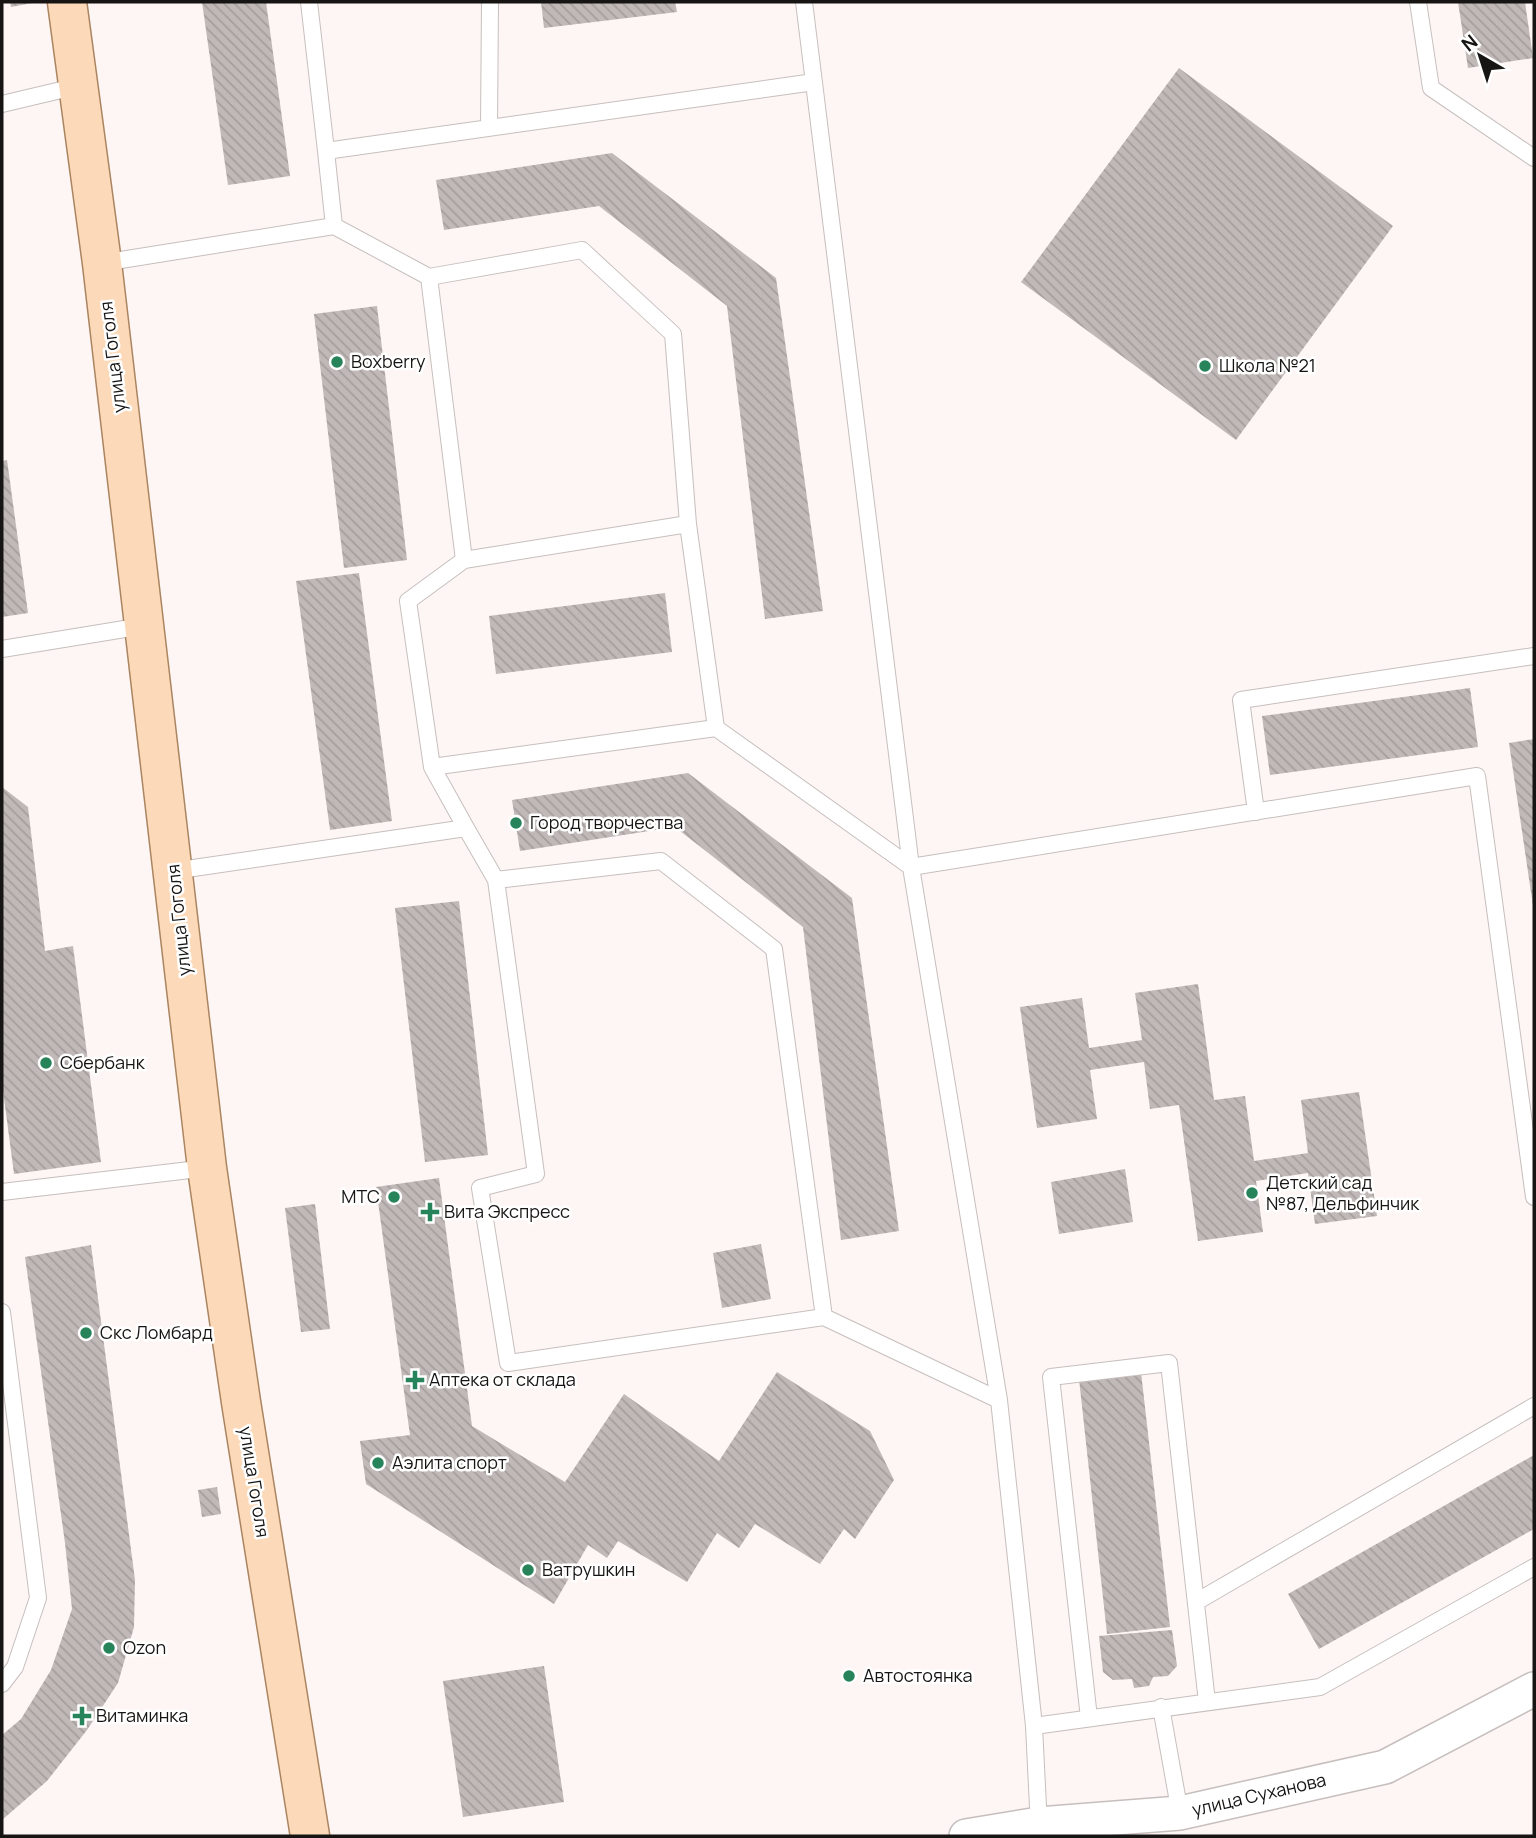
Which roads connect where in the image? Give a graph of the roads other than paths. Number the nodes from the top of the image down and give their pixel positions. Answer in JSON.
{"nodes":[{"id":1,"x":67,"y":2,"type":"edge"},
{"id":2,"x":309,"y":2,"type":"edge"},
{"id":3,"x":490,"y":2,"type":"edge"},
{"id":4,"x":804,"y":2,"type":"edge"},
{"id":5,"x":1418,"y":2,"type":"edge"},
{"id":6,"x":814,"y":82,"type":"junction"},
{"id":7,"x":78,"y":86,"type":"junction"},
{"id":8,"x":2,"y":104,"type":"edge"},
{"id":9,"x":489,"y":128,"type":"junction"},
{"id":10,"x":326,"y":151,"type":"junction"},
{"id":11,"x":1534,"y":158,"type":"edge"},
{"id":12,"x":334,"y":226,"type":"junction"},
{"id":13,"x":102,"y":263,"type":"junction"},
{"id":14,"x":429,"y":277,"type":"junction"},
{"id":15,"x":688,"y":524,"type":"junction"},
{"id":16,"x":464,"y":560,"type":"junction"},
{"id":17,"x":144,"y":626,"type":"junction"},
{"id":18,"x":2,"y":649,"type":"edge"},
{"id":19,"x":1534,"y":656,"type":"edge"},
{"id":20,"x":716,"y":728,"type":"junction"},
{"id":21,"x":432,"y":767,"type":"junction"},
{"id":22,"x":1256,"y":812,"type":"junction"},
{"id":23,"x":466,"y":828,"type":"junction"},
{"id":24,"x":911,"y":867,"type":"junction"},
{"id":25,"x":173,"y":872,"type":"junction"},
{"id":26,"x":496,"y":880,"type":"junction"},
{"id":27,"x":207,"y":1168,"type":"junction"},
{"id":28,"x":2,"y":1192,"type":"edge"},
{"id":29,"x":1534,"y":1197,"type":"edge"},
{"id":30,"x":2,"y":1312,"type":"edge"},
{"id":31,"x":824,"y":1317,"type":"junction"},
{"id":32,"x":999,"y":1400,"type":"junction"},
{"id":33,"x":1534,"y":1406,"type":"edge"},
{"id":34,"x":1534,"y":1567,"type":"edge"},
{"id":35,"x":1196,"y":1602,"type":"junction"},
{"id":36,"x":2,"y":1684,"type":"edge"},
{"id":37,"x":1534,"y":1689,"type":"edge"},
{"id":38,"x":1207,"y":1702,"type":"junction"},
{"id":39,"x":1161,"y":1707,"type":"junction"},
{"id":40,"x":1089,"y":1718,"type":"junction"},
{"id":41,"x":1034,"y":1726,"type":"junction"},
{"id":42,"x":1180,"y":1813,"type":"junction"},
{"id":43,"x":1039,"y":1830,"type":"edge"},
{"id":44,"x":310,"y":1836,"type":"edge"},
{"id":45,"x":966,"y":1836,"type":"edge"}],
"edges":[{"from":1,"to":7,"type":"main road","name":"улица Гоголя"},
{"from":2,"to":10,"type":"lane"},
{"from":3,"to":9,"type":"lane"},
{"from":4,"to":6,"type":"lane"},
{"from":5,"to":11,"type":"lane"},
{"from":6,"to":9,"type":"lane"},
{"from":6,"to":24,"type":"lane"},
{"from":7,"to":8,"type":"lane"},
{"from":7,"to":13,"type":"main road","name":"улица Гоголя"},
{"from":9,"to":10,"type":"lane"},
{"from":10,"to":12,"type":"lane"},
{"from":12,"to":13,"type":"lane"},
{"from":12,"to":14,"type":"lane"},
{"from":13,"to":17,"type":"main road","name":"улица Гоголя"},
{"from":14,"to":15,"type":"lane"},
{"from":14,"to":16,"type":"lane"},
{"from":15,"to":16,"type":"lane"},
{"from":15,"to":20,"type":"lane"},
{"from":16,"to":21,"type":"lane"},
{"from":17,"to":18,"type":"lane"},
{"from":17,"to":25,"type":"main road","name":"улица Гоголя"},
{"from":19,"to":22,"type":"lane"},
{"from":20,"to":21,"type":"lane"},
{"from":20,"to":24,"type":"lane"},
{"from":21,"to":23,"type":"lane"},
{"from":22,"to":24,"type":"lane"},
{"from":22,"to":29,"type":"lane"},
{"from":23,"to":25,"type":"lane"},
{"from":23,"to":26,"type":"lane"},
{"from":24,"to":32,"type":"lane"},
{"from":25,"to":27,"type":"main road","name":"улица Гоголя"},
{"from":26,"to":31,"type":"lane"},
{"from":26,"to":31,"type":"lane"},
{"from":27,"to":28,"type":"lane"},
{"from":27,"to":44,"type":"main road","name":"улица Гоголя"},
{"from":30,"to":36,"type":"lane"},
{"from":31,"to":32,"type":"lane"},
{"from":32,"to":41,"type":"lane"},
{"from":33,"to":35,"type":"lane"},
{"from":34,"to":38,"type":"lane"},
{"from":35,"to":38,"type":"lane"},
{"from":35,"to":40,"type":"lane"},
{"from":37,"to":42,"type":"street","name":"улица Суханова"},
{"from":38,"to":39,"type":"lane"},
{"from":39,"to":40,"type":"lane"},
{"from":39,"to":42,"type":"lane"},
{"from":40,"to":41,"type":"lane"},
{"from":41,"to":43,"type":"lane"},
{"from":42,"to":43,"type":"street","name":"улица Суханова"},
{"from":43,"to":45,"type":"street","name":"улица Суханова"}]}
